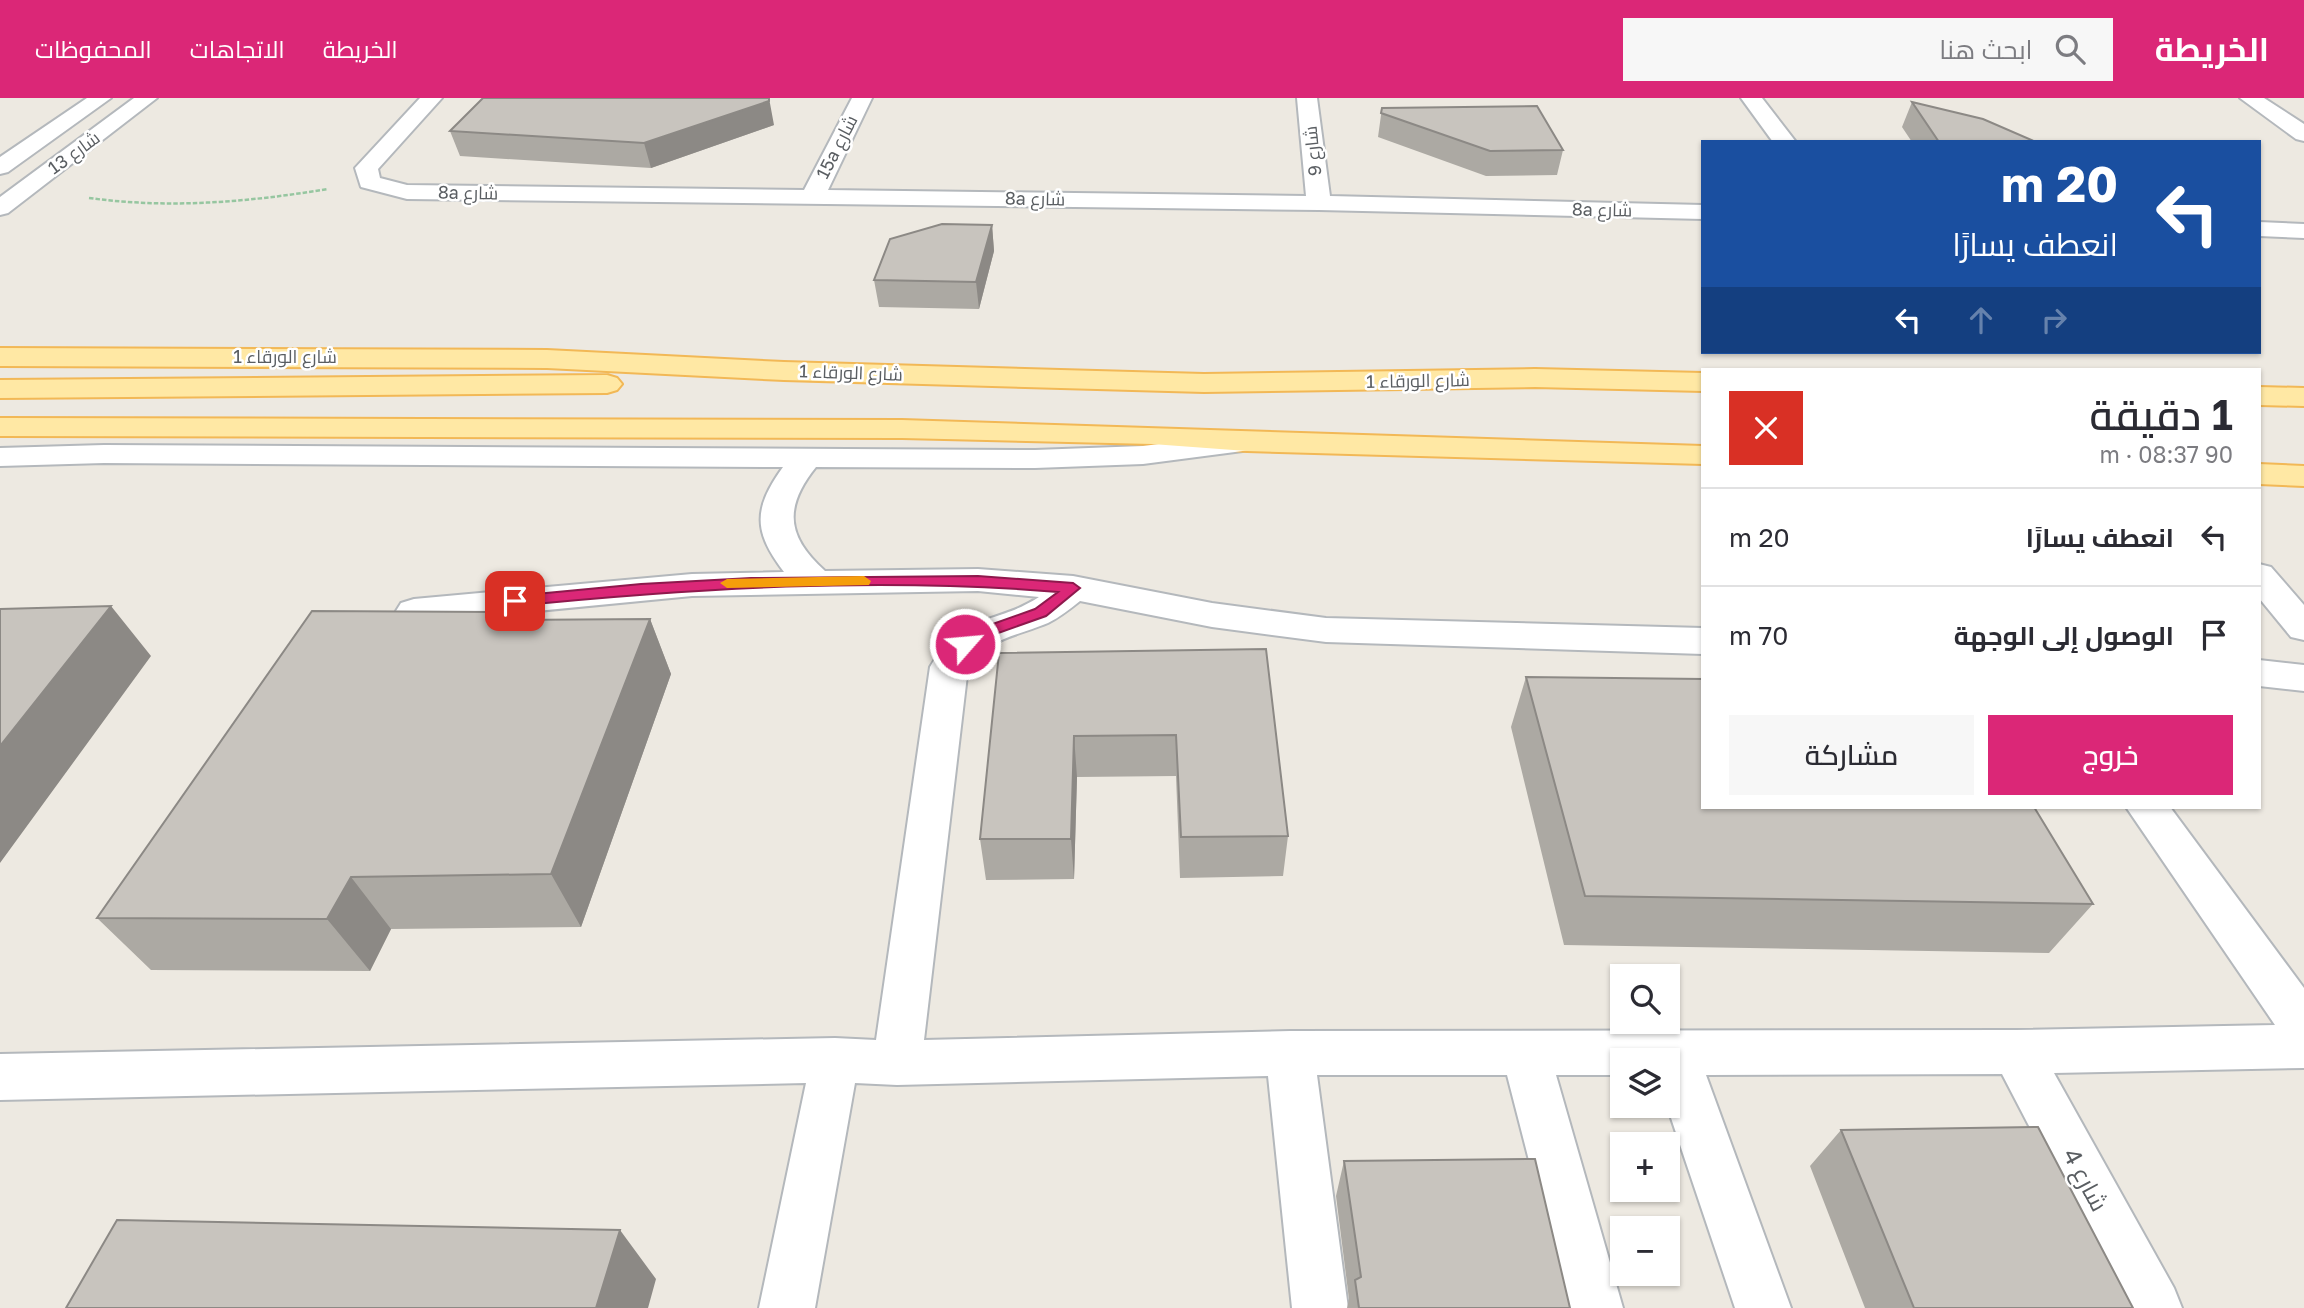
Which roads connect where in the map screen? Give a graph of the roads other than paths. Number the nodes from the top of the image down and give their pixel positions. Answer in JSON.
{"nodes":[{"id":1,"x":101,"y":98,"type":"edge"},
{"id":2,"x":147,"y":98,"type":"edge"},
{"id":3,"x":432,"y":98,"type":"edge"},
{"id":4,"x":862,"y":98,"type":"edge"},
{"id":5,"x":1307,"y":98,"type":"edge"},
{"id":6,"x":1751,"y":98,"type":"edge"},
{"id":7,"x":2250,"y":98,"type":"edge"},
{"id":8,"x":2290,"y":103,"type":"dead end"},
{"id":9,"x":2304,"y":134,"type":"edge"},
{"id":10,"x":1783,"y":140,"type":"edge"},
{"id":11,"x":0,"y":167,"type":"edge"},
{"id":12,"x":813,"y":196,"type":"junction"},
{"id":13,"x":1318,"y":203,"type":"junction"},
{"id":14,"x":0,"y":208,"type":"edge"},
{"id":15,"x":1701,"y":212,"type":"edge"},
{"id":16,"x":2261,"y":229,"type":"edge"},
{"id":17,"x":2304,"y":231,"type":"edge"},
{"id":18,"x":0,"y":346,"type":"edge"},
{"id":19,"x":47,"y":356,"type":"junction"},
{"id":20,"x":0,"y":357,"type":"edge"},
{"id":21,"x":784,"y":371,"type":"junction"},
{"id":22,"x":1701,"y":382,"type":"edge"},
{"id":23,"x":0,"y":389,"type":"edge"},
{"id":24,"x":2261,"y":396,"type":"edge"},
{"id":25,"x":2304,"y":397,"type":"edge"},
{"id":26,"x":0,"y":427,"type":"edge"},
{"id":27,"x":1247,"y":442,"type":"junction"},
{"id":28,"x":1701,"y":455,"type":"edge"},
{"id":29,"x":0,"y":457,"type":"edge"},
{"id":30,"x":808,"y":457,"type":"junction"},
{"id":31,"x":2261,"y":474,"type":"edge"},
{"id":32,"x":2304,"y":476,"type":"edge"},
{"id":33,"x":2261,"y":577,"type":"edge"},
{"id":34,"x":814,"y":582,"type":"junction"},
{"id":35,"x":1073,"y":588,"type":"junction"},
{"id":36,"x":414,"y":611,"type":"edge"},
{"id":37,"x":2304,"y":628,"type":"edge"},
{"id":38,"x":1701,"y":641,"type":"edge"},
{"id":39,"x":2261,"y":673,"type":"edge"},
{"id":40,"x":2304,"y":678,"type":"edge"},
{"id":41,"x":2148,"y":809,"type":"edge"},
{"id":42,"x":2304,"y":1026,"type":"edge"},
{"id":43,"x":2304,"y":1046,"type":"edge"},
{"id":44,"x":1525,"y":1051,"type":"junction"},
{"id":45,"x":1610,"y":1051,"type":"edge"},
{"id":46,"x":1680,"y":1051,"type":"edge"},
{"id":47,"x":2016,"y":1052,"type":"junction"},
{"id":48,"x":1290,"y":1053,"type":"junction"},
{"id":49,"x":835,"y":1060,"type":"junction"},
{"id":50,"x":897,"y":1063,"type":"junction"},
{"id":51,"x":1680,"y":1071,"type":"edge"},
{"id":52,"x":0,"y":1077,"type":"edge"},
{"id":53,"x":787,"y":1308,"type":"edge"},
{"id":54,"x":1320,"y":1308,"type":"edge"},
{"id":55,"x":1595,"y":1308,"type":"edge"},
{"id":56,"x":1763,"y":1308,"type":"edge"},
{"id":57,"x":2154,"y":1308,"type":"edge"}],
"edges":[{"from":1,"to":11,"type":"street","name":"شارع 13"},
{"from":2,"to":14,"type":"street","name":"شارع 13"},
{"from":3,"to":12,"type":"street","name":"8a شارع"},
{"from":4,"to":12,"type":"street","name":"15a شارع"},
{"from":5,"to":13,"type":"street","name":"شارع 9"},
{"from":6,"to":10,"type":"street"},
{"from":7,"to":8,"type":"street"},
{"from":7,"to":9,"type":"street"},
{"from":12,"to":13,"type":"street","name":"8a شارع"},
{"from":13,"to":15,"type":"street","name":"8a شارع"},
{"from":16,"to":17,"type":"street"},
{"from":18,"to":19,"type":"main road"},
{"from":19,"to":20,"type":"main road","name":"شارع الورقاء 1"},
{"from":19,"to":21,"type":"main road","name":"شارع الورقاء 1"},
{"from":21,"to":22,"type":"main road","name":"شارع الورقاء 1"},
{"from":21,"to":23,"type":"main road"},
{"from":24,"to":25,"type":"main road"},
{"from":26,"to":27,"type":"main road"},
{"from":27,"to":28,"type":"main road"},
{"from":27,"to":30,"type":"street"},
{"from":29,"to":30,"type":"street"},
{"from":30,"to":34,"type":"street"},
{"from":31,"to":32,"type":"main road"},
{"from":33,"to":37,"type":"street"},
{"from":34,"to":35,"type":"street"},
{"from":34,"to":36,"type":"street"},
{"from":35,"to":38,"type":"street"},
{"from":35,"to":50,"type":"street"},
{"from":39,"to":40,"type":"street"},
{"from":41,"to":42,"type":"street"},
{"from":43,"to":47,"type":"street"},
{"from":44,"to":45,"type":"street"},
{"from":44,"to":48,"type":"street"},
{"from":44,"to":55,"type":"street"},
{"from":46,"to":47,"type":"street"},
{"from":47,"to":57,"type":"street","name":"شارع 4"},
{"from":48,"to":50,"type":"street"},
{"from":48,"to":54,"type":"street"},
{"from":49,"to":50,"type":"street"},
{"from":49,"to":52,"type":"street"},
{"from":49,"to":53,"type":"street"},
{"from":51,"to":56,"type":"street"}]}
